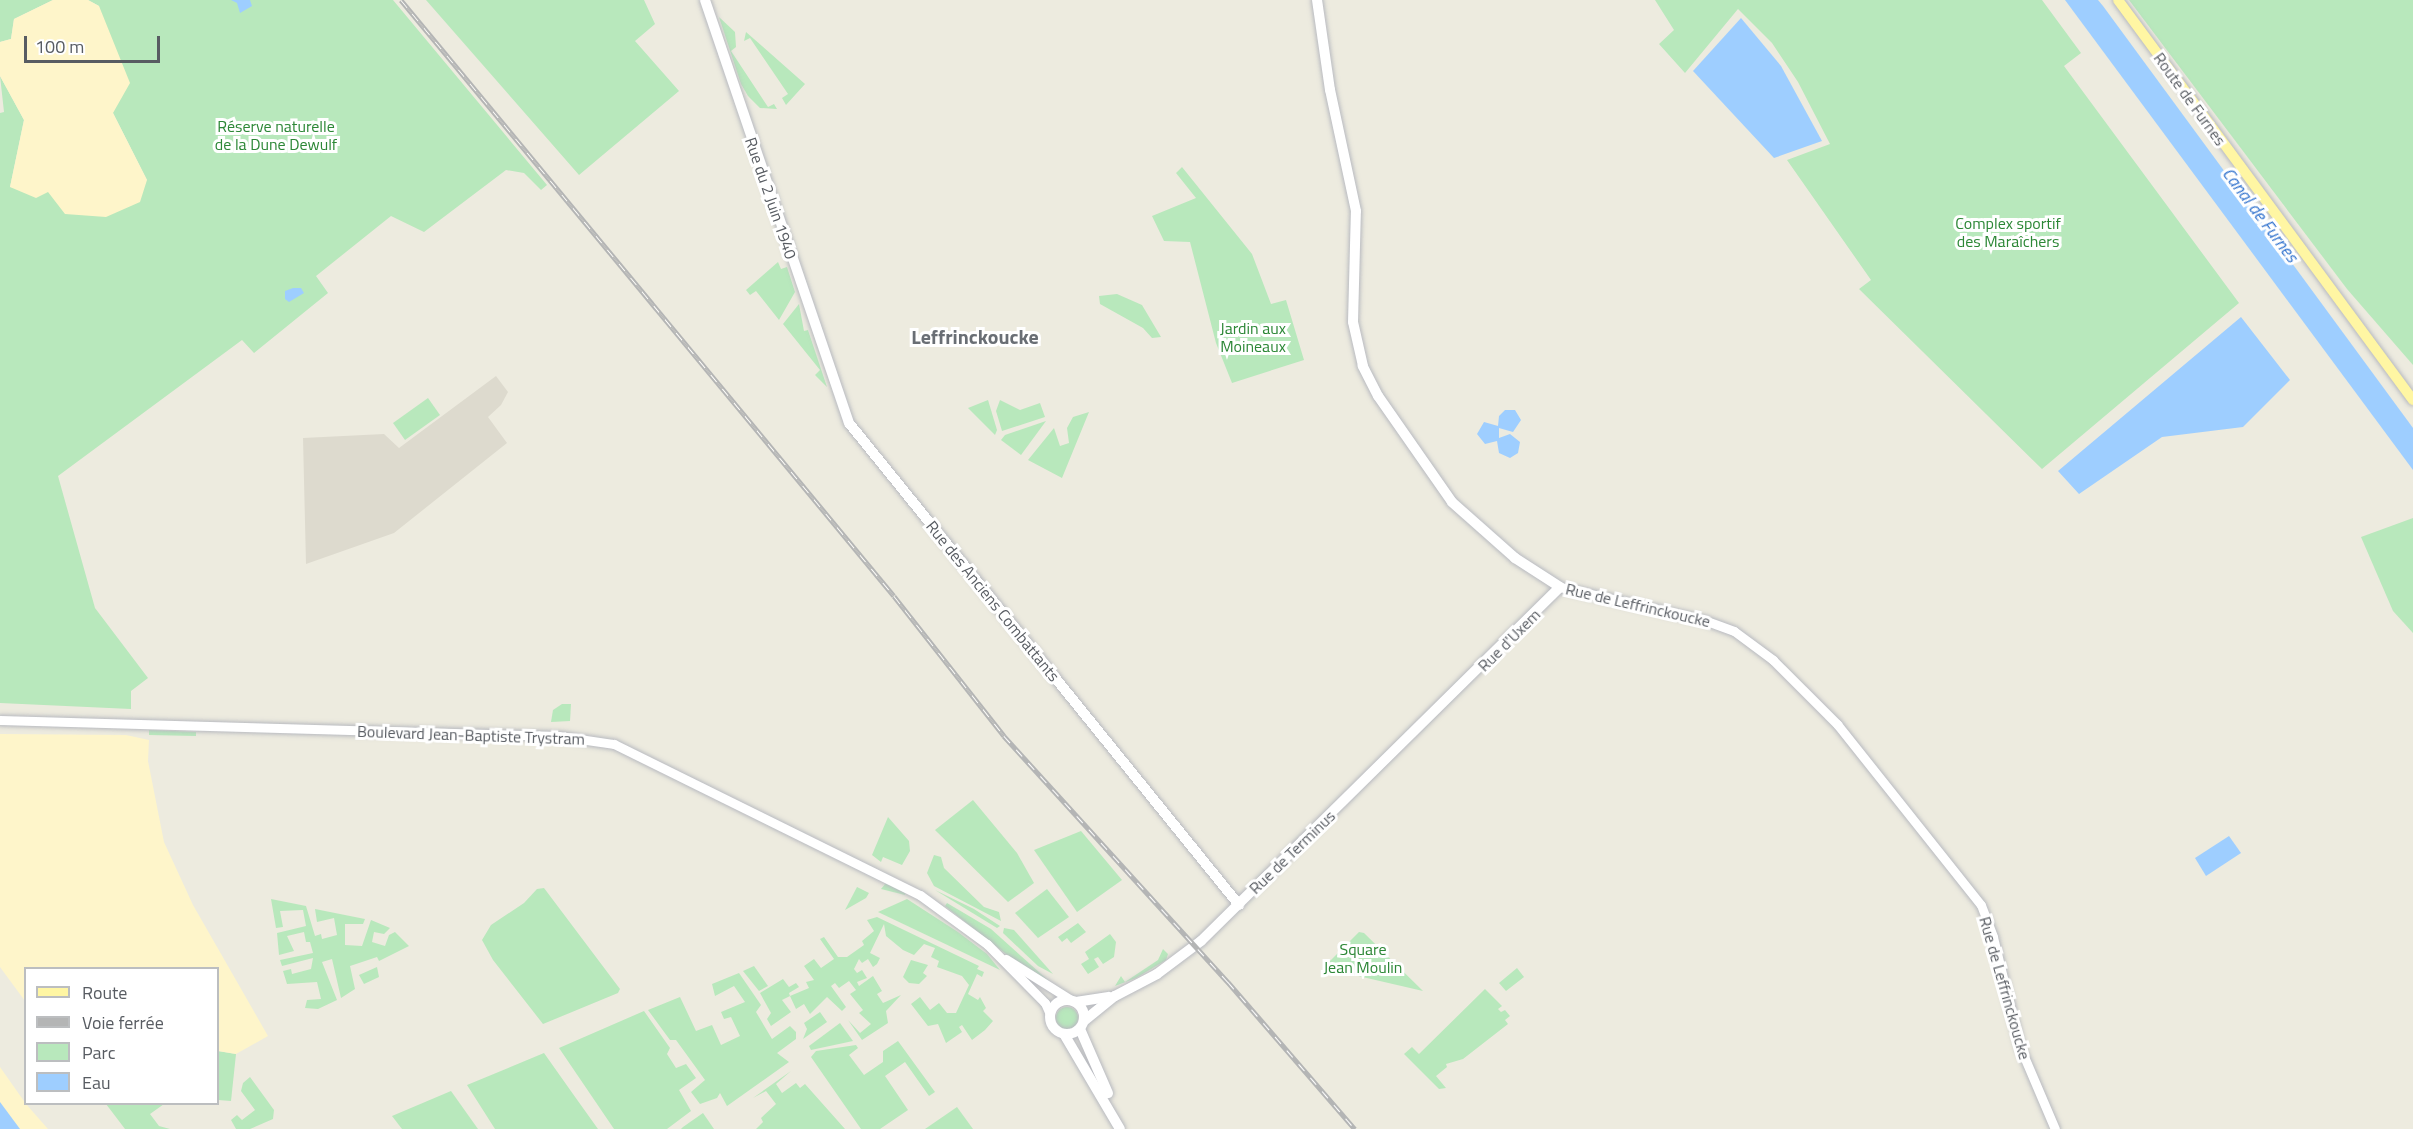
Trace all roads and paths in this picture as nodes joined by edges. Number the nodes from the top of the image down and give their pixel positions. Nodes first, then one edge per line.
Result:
1 (705, 0) edge
2 (1317, 0) edge
3 (2118, 0) edge
4 (837, 396) joint
5 (2413, 400) edge
6 (1560, 587) junction
7 (1456, 692) joint
8 (0, 720) edge
9 (1239, 905) junction
10 (997, 953) junction
11 (1115, 996) junction
12 (1074, 1001) junction
13 (1050, 1014) junction
14 (1082, 1025) junction
15 (1064, 1035) junction
16 (1120, 1129) edge
17 (1125, 1129) edge
18 (2055, 1129) edge

1 - 4 main road, Rue du 2 Juin 1940
2 - 6 main road, Rue de Leffrinckoucke
3 - 5 main road, Route de Furnes
4 - 9 main road, Rue des Anciens Combattants
6 - 7 main road, Rue d'Uxem
6 - 18 street, Rue de Leffrinckoucke
7 - 9 main road, Rue de Terminus
8 - 10 street, Boulevard Jean-Baptiste Trystram
9 - 11 main road, Rue de Terminus
10 - 12 street
10 - 13 street
11 - 12 main road, Rue de Terminus
11 - 14 main road, Rue de Terminus
12 - 13 main road
12 - 14 main road
13 - 15 main road
14 - 15 main road
14 - 17 main road
15 - 16 main road

